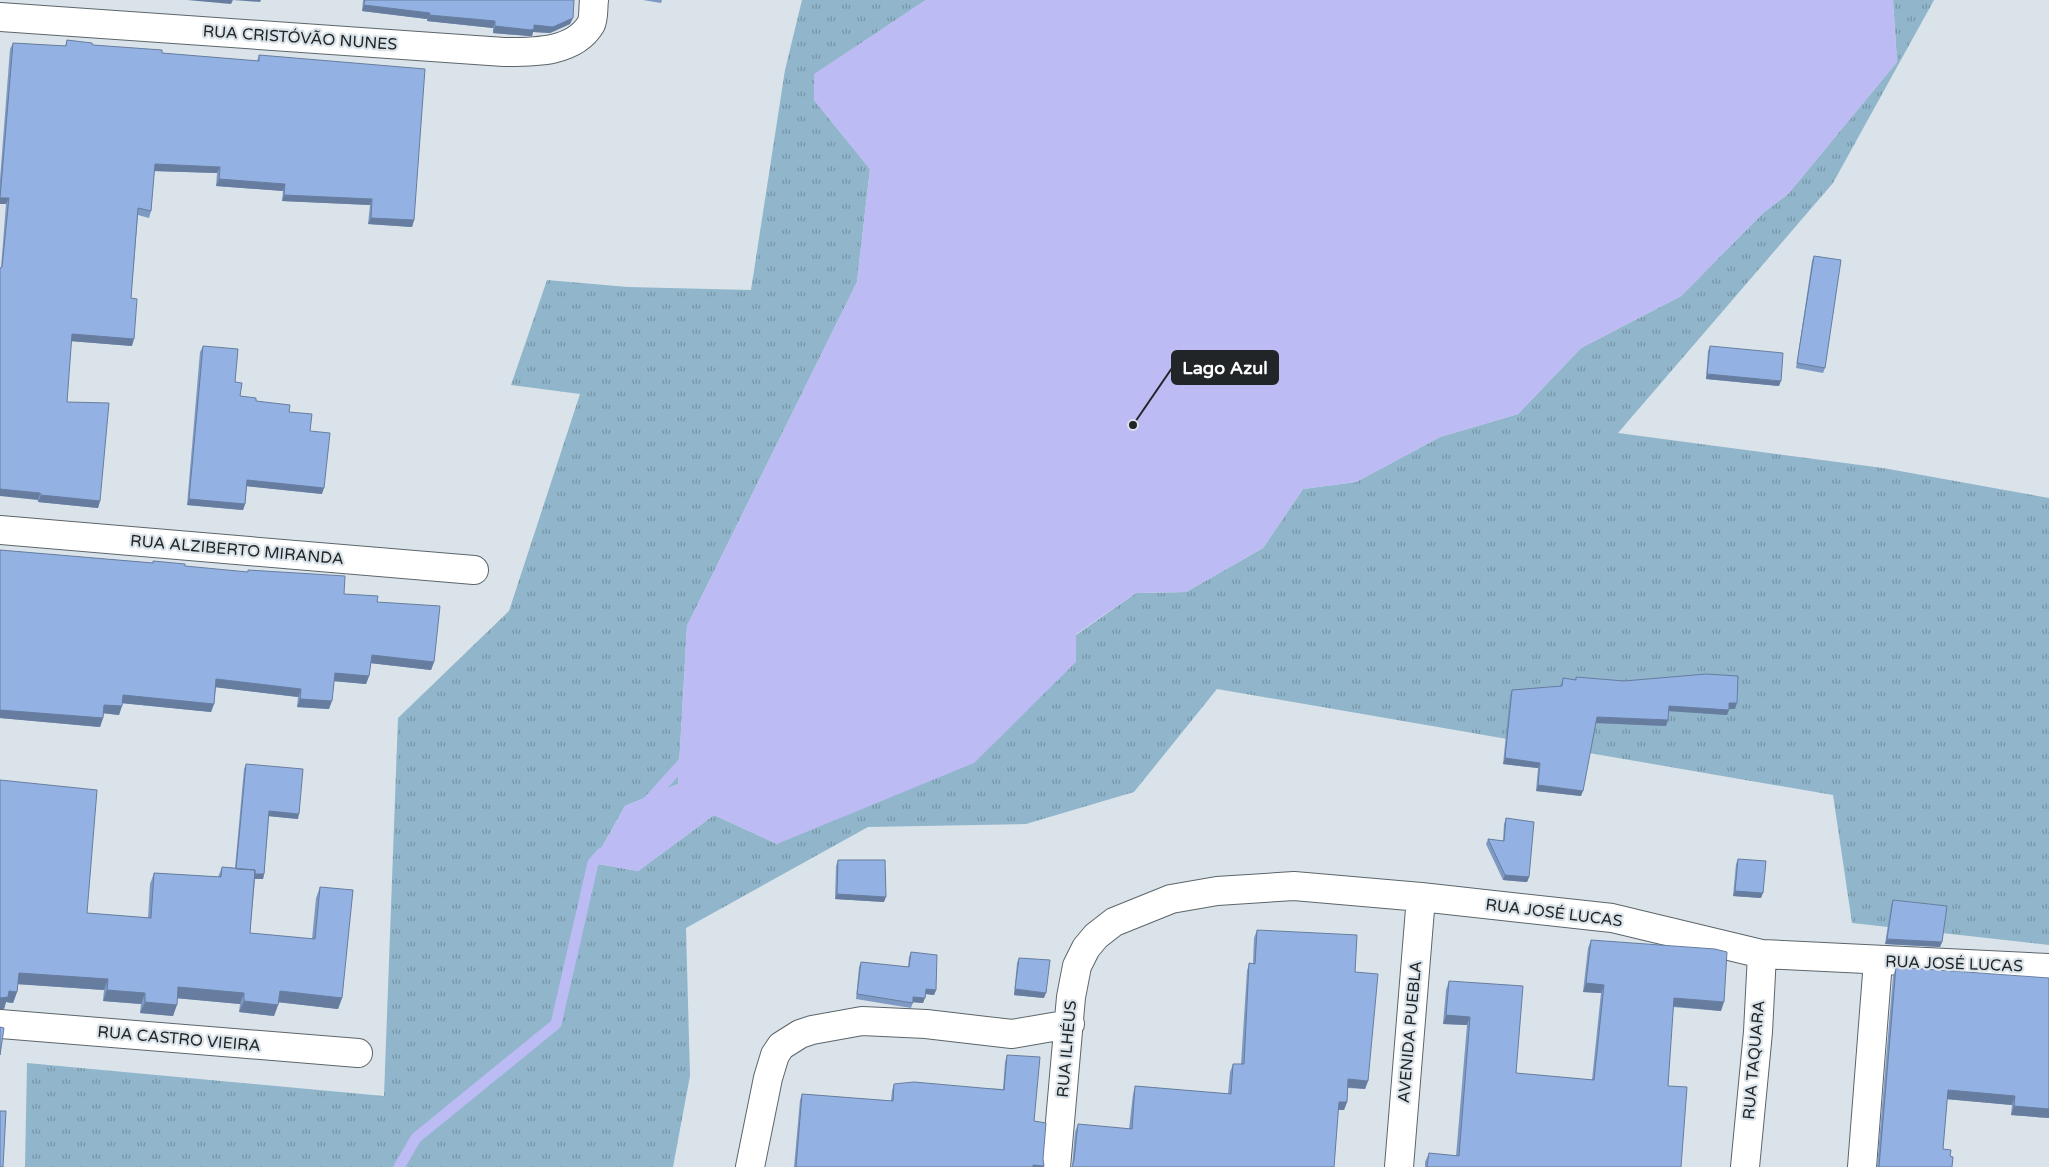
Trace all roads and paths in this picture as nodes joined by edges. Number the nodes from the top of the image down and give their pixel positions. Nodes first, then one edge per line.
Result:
1 (593, 11) edge
2 (0, 17) edge
3 (0, 530) edge
4 (474, 570) dead end
5 (1421, 897) junction
6 (1096, 936) joint
7 (1762, 954) junction
8 (1878, 961) junction
9 (2049, 968) edge
10 (0, 1024) edge
11 (1070, 1024) junction
12 (358, 1053) dead end
13 (750, 1167) edge
14 (1056, 1167) edge
15 (1399, 1167) edge
16 (1745, 1167) edge
17 (1862, 1167) edge

1 - 2 street, RUA CRISTÓVÃO NUNES
3 - 4 street, RUA ALZIBERTO MIRANDA
5 - 6 street, RUA JOSÉ LUCAS
5 - 7 street, RUA JOSÉ LUCAS
5 - 15 street, AVENIDA PUEBLA
6 - 11 street, RUA ILHÉUS
7 - 8 street, RUA JOSÉ LUCAS
7 - 16 street, RUA TAQUARA
8 - 9 street, RUA JOSÉ LUCAS
8 - 17 street
10 - 12 street, RUA CASTRO VIEIRA
11 - 13 street
11 - 14 street, RUA ILHÉUS

